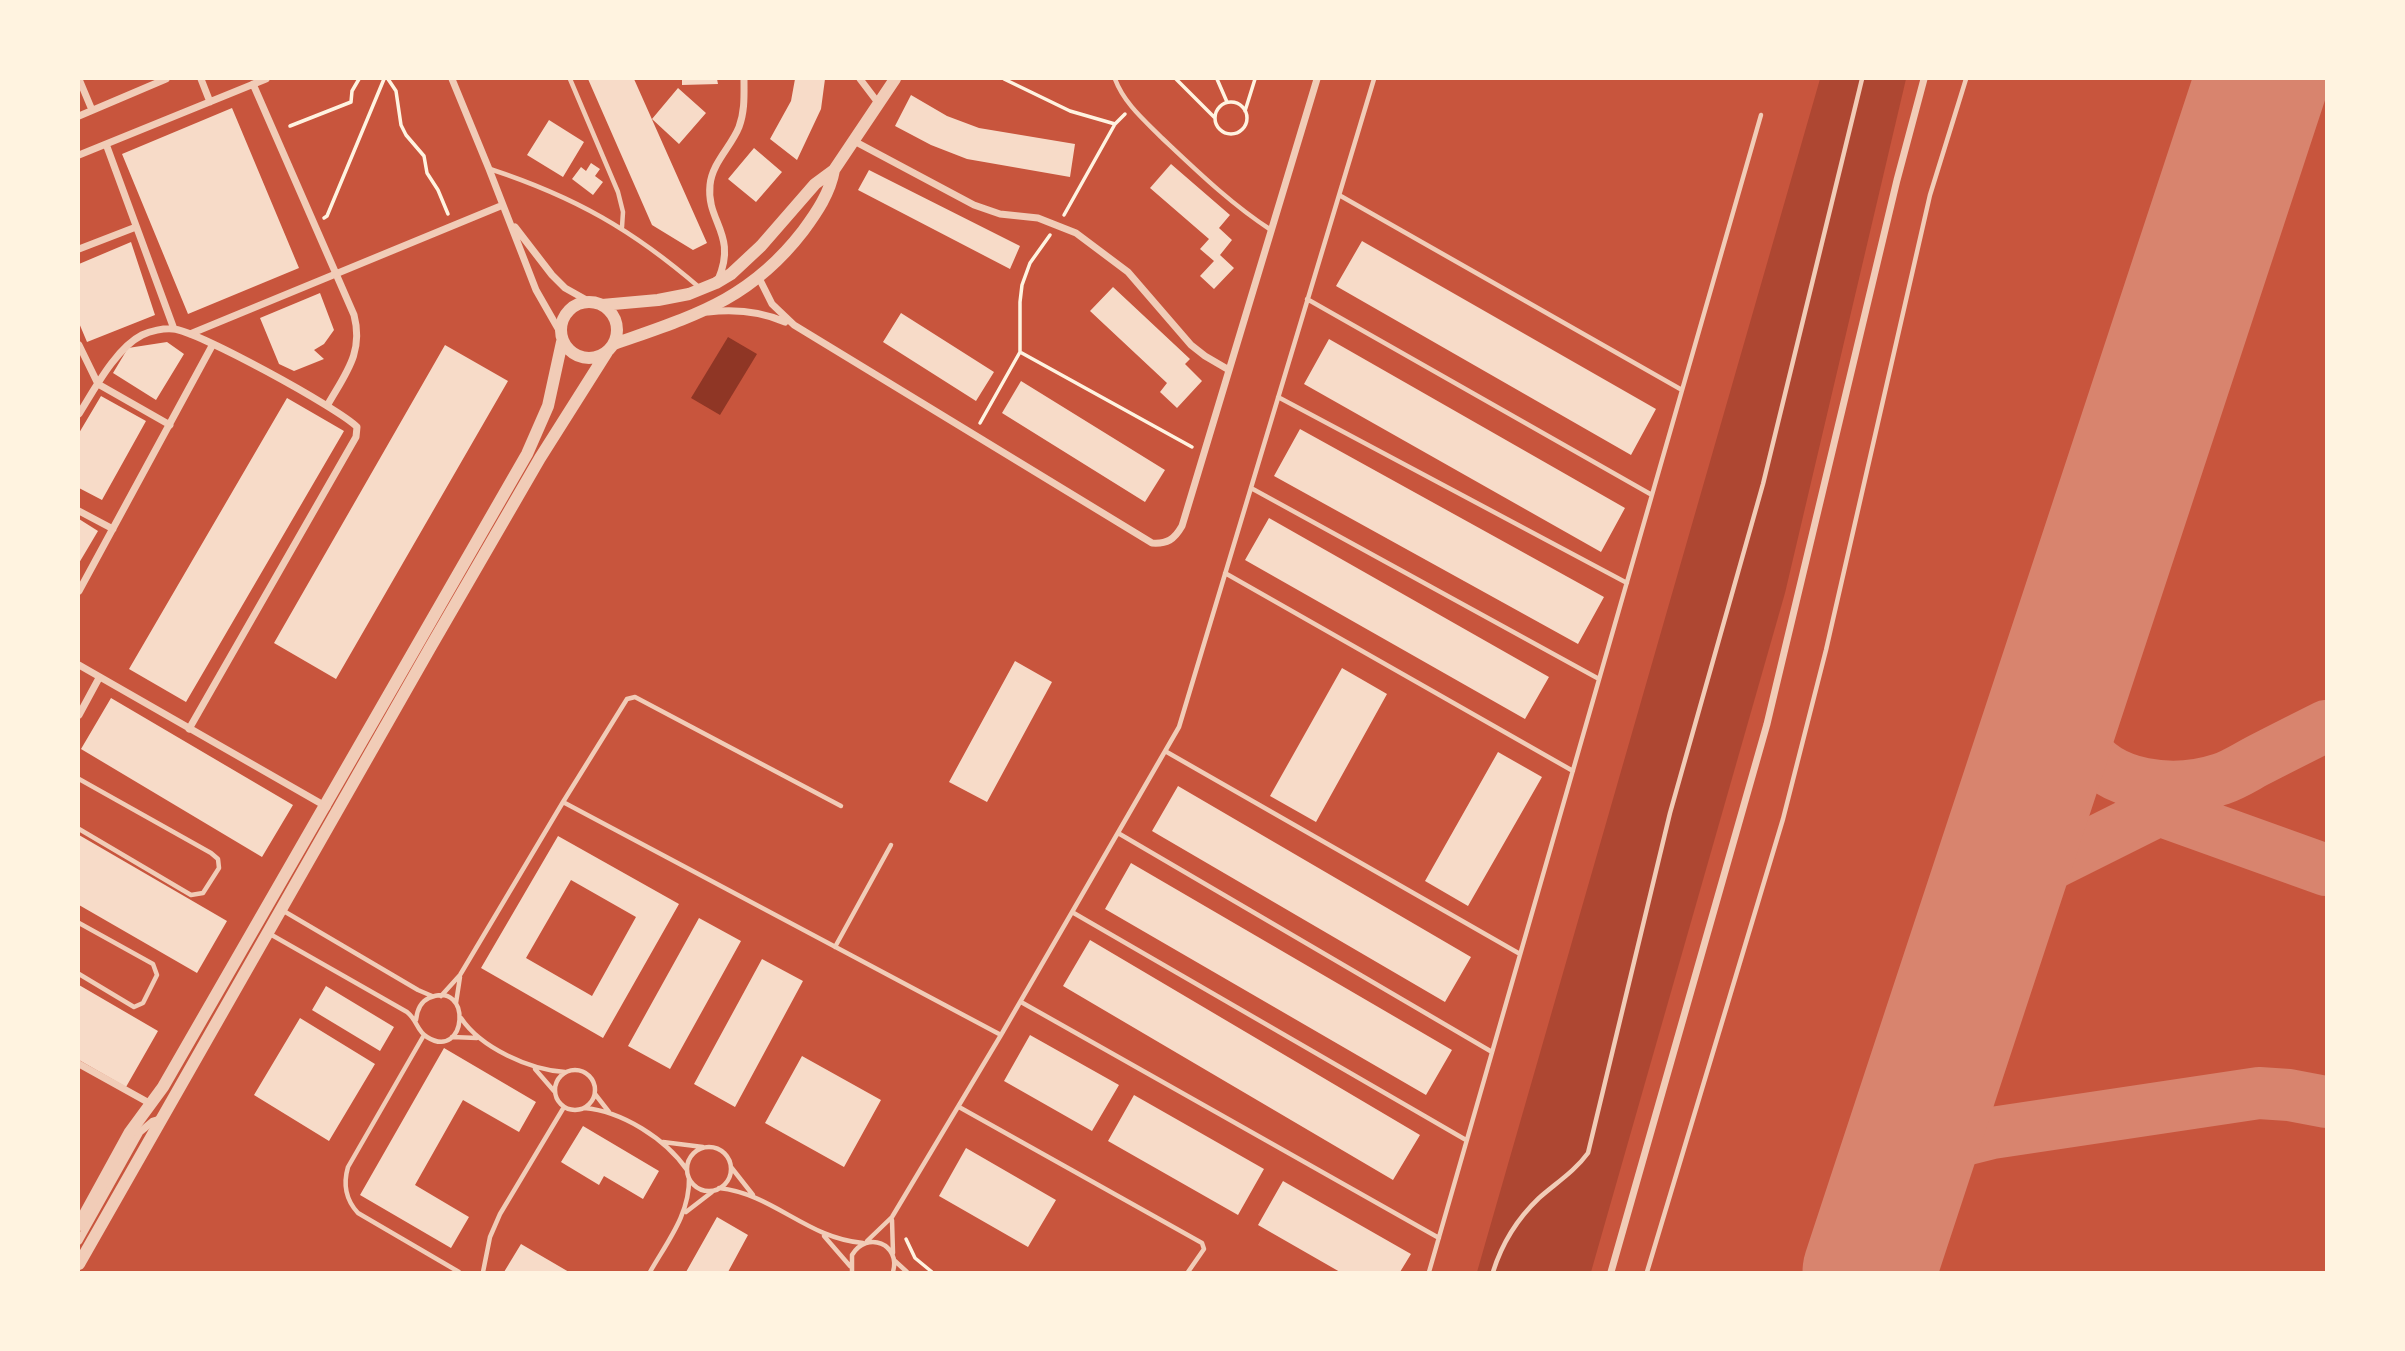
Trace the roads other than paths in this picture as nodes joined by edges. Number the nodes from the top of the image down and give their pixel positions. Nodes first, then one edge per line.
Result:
1 (79, 79) edge
2 (166, 79) edge
3 (201, 79) edge
4 (266, 79) edge
5 (452, 79) edge
6 (570, 79) edge
7 (744, 79) edge
8 (860, 79) edge
9 (895, 79) edge
10 (1115, 79) edge
11 (1317, 79) edge
12 (1374, 79) edge
13 (1862, 79) edge
14 (1924, 79) edge
15 (1966, 79) edge
16 (253, 84) junction
17 (210, 102) junction
18 (880, 105) junction
19 (92, 110) junction
20 (1761, 115) dead end
21 (79, 116) edge
22 (854, 141) junction
23 (106, 144) junction
24 (79, 155) edge
25 (489, 169) junction
26 (834, 170) junction
27 (1338, 195) junction
28 (503, 205) junction
29 (509, 219) junction
30 (136, 227) junction
31 (622, 227) junction
32 (1271, 230) junction
33 (79, 250) edge
34 (335, 274) junction
35 (760, 278) junction
36 (716, 284) junction
37 (702, 289) junction
38 (1307, 299) junction
39 (596, 304) junction
40 (700, 313) junction
41 (794, 325) junction
42 (174, 329) junction
43 (190, 334) junction
44 (561, 337) junction
45 (213, 344) junction
46 (79, 345) edge
47 (610, 348) junction
48 (1229, 370) junction
49 (98, 384) junction
50 (1682, 390) junction
51 (1278, 397) junction
52 (327, 406) junction
53 (79, 414) edge
54 (170, 425) junction
55 (1251, 488) junction
56 (1652, 495) junction
57 (79, 511) edge
58 (113, 529) junction
59 (1225, 573) junction
60 (1627, 583) junction
61 (79, 591) edge
62 (79, 665) edge
63 (99, 678) junction
64 (1599, 679) junction
65 (79, 715) edge
66 (189, 729) junction
67 (1166, 751) junction
68 (1573, 771) junction
69 (79, 779) edge
70 (563, 802) junction
71 (841, 806) dead end
72 (331, 809) junction
73 (79, 830) edge
74 (1118, 834) junction
75 (891, 845) dead end
76 (281, 909) junction
77 (1072, 912) junction
78 (79, 923) edge
79 (268, 933) junction
80 (835, 947) junction
81 (1520, 954) junction
82 (79, 974) edge
83 (460, 975) junction
84 (433, 996) junction
85 (441, 996) junction
86 (1021, 1002) junction
87 (456, 1004) junction
88 (461, 1018) junction
89 (416, 1020) junction
90 (424, 1035) junction
91 (1002, 1035) junction
92 (452, 1037) junction
93 (478, 1039) junction
94 (1492, 1052) junction
95 (79, 1064) edge
96 (534, 1068) junction
97 (565, 1072) junction
98 (555, 1093) junction
99 (595, 1094) junction
100 (152, 1104) junction
101 (564, 1107) junction
102 (959, 1107) junction
103 (584, 1108) junction
104 (609, 1113) junction
105 (160, 1119) junction
106 (1466, 1140) junction
107 (663, 1141) junction
108 (704, 1147) junction
109 (731, 1167) junction
110 (687, 1170) junction
111 (689, 1178) junction
112 (717, 1189) junction
113 (754, 1196) junction
114 (683, 1216) junction
115 (892, 1217) junction
116 (79, 1225) edge
117 (820, 1233) junction
118 (1439, 1238) junction
119 (79, 1241) edge
120 (865, 1242) junction
121 (893, 1254) junction
122 (895, 1261) junction
123 (79, 1264) edge
124 (851, 1270) edge
125 (459, 1272) edge
126 (483, 1272) edge
127 (650, 1272) edge
128 (893, 1272) edge
129 (907, 1272) edge
130 (1188, 1272) edge
131 (1429, 1272) edge
132 (1493, 1272) edge
133 (1611, 1272) edge
134 (1647, 1272) edge

1 - 19 street
2 - 19 street
3 - 17 street
4 - 16 street
5 - 25 street
6 - 31 lane
7 - 36 street
8 - 18 street
9 - 18 street
10 - 32 lane
11 - 32 street
12 - 27 lane
13 - 132 lane
14 - 133 street
15 - 134 lane
16 - 17 street
16 - 34 street
17 - 23 street
18 - 22 street
19 - 21 street
20 - 50 lane
22 - 26 street
22 - 48 street
23 - 24 street
23 - 30 street
25 - 28 street
25 - 31 lane
26 - 35 street
26 - 36 street
27 - 38 lane
27 - 50 lane
28 - 29 street
28 - 34 street
29 - 39 street
29 - 44 street
30 - 33 street
30 - 42 street
31 - 37 lane
32 - 48 street
34 - 43 street
34 - 52 street
35 - 40 street
35 - 41 street
36 - 37 street
37 - 39 street
38 - 51 lane
38 - 56 lane
39 - 44 street
39 - 47 street
40 - 41 street
40 - 47 street
41 - 48 street
42 - 43 street
42 - 49 street
43 - 45 street
44 - 47 street
44 - 72 street
45 - 52 street
45 - 54 street
46 - 49 street
47 - 72 street
49 - 53 street
49 - 54 street
50 - 56 lane
51 - 55 lane
51 - 60 lane
52 - 66 street
54 - 58 street
55 - 59 lane
55 - 64 lane
56 - 60 lane
57 - 58 street
58 - 61 street
59 - 67 lane
59 - 68 lane
60 - 64 lane
62 - 63 street
63 - 65 street
63 - 66 street
64 - 68 lane
66 - 72 street
67 - 74 lane
67 - 81 lane
68 - 81 lane
69 - 73 lane
70 - 71 lane
70 - 80 lane
70 - 83 lane
72 - 76 street
72 - 100 street
74 - 77 lane
74 - 94 lane
75 - 80 lane
76 - 79 street
76 - 84 lane
77 - 86 lane
77 - 106 lane
78 - 82 lane
79 - 89 lane
79 - 105 street
80 - 91 lane
81 - 94 lane
83 - 85 lane
83 - 87 lane
84 - 85 lane
84 - 89 lane
85 - 87 lane
86 - 91 lane
86 - 118 lane
87 - 88 lane
88 - 92 lane
88 - 93 lane
89 - 90 lane
90 - 92 lane
90 - 125 lane
91 - 102 lane
92 - 93 lane
93 - 96 lane
94 - 106 lane
95 - 100 street
96 - 97 lane
96 - 98 lane
97 - 98 lane
97 - 99 lane
98 - 101 lane
99 - 103 lane
99 - 104 lane
100 - 116 street
101 - 103 lane
101 - 126 lane
102 - 115 lane
102 - 130 lane
103 - 104 lane
104 - 107 lane
105 - 119 street
105 - 123 street
106 - 118 lane
107 - 108 lane
107 - 110 lane
108 - 109 lane
108 - 110 lane
109 - 112 lane
109 - 113 lane
110 - 111 lane
111 - 112 lane
111 - 114 lane
112 - 113 lane
112 - 114 lane
113 - 117 lane
114 - 127 lane
115 - 120 lane
115 - 121 lane
117 - 120 lane
117 - 124 lane
118 - 131 lane
120 - 121 lane
120 - 124 lane
121 - 122 lane
122 - 128 lane
122 - 129 lane

